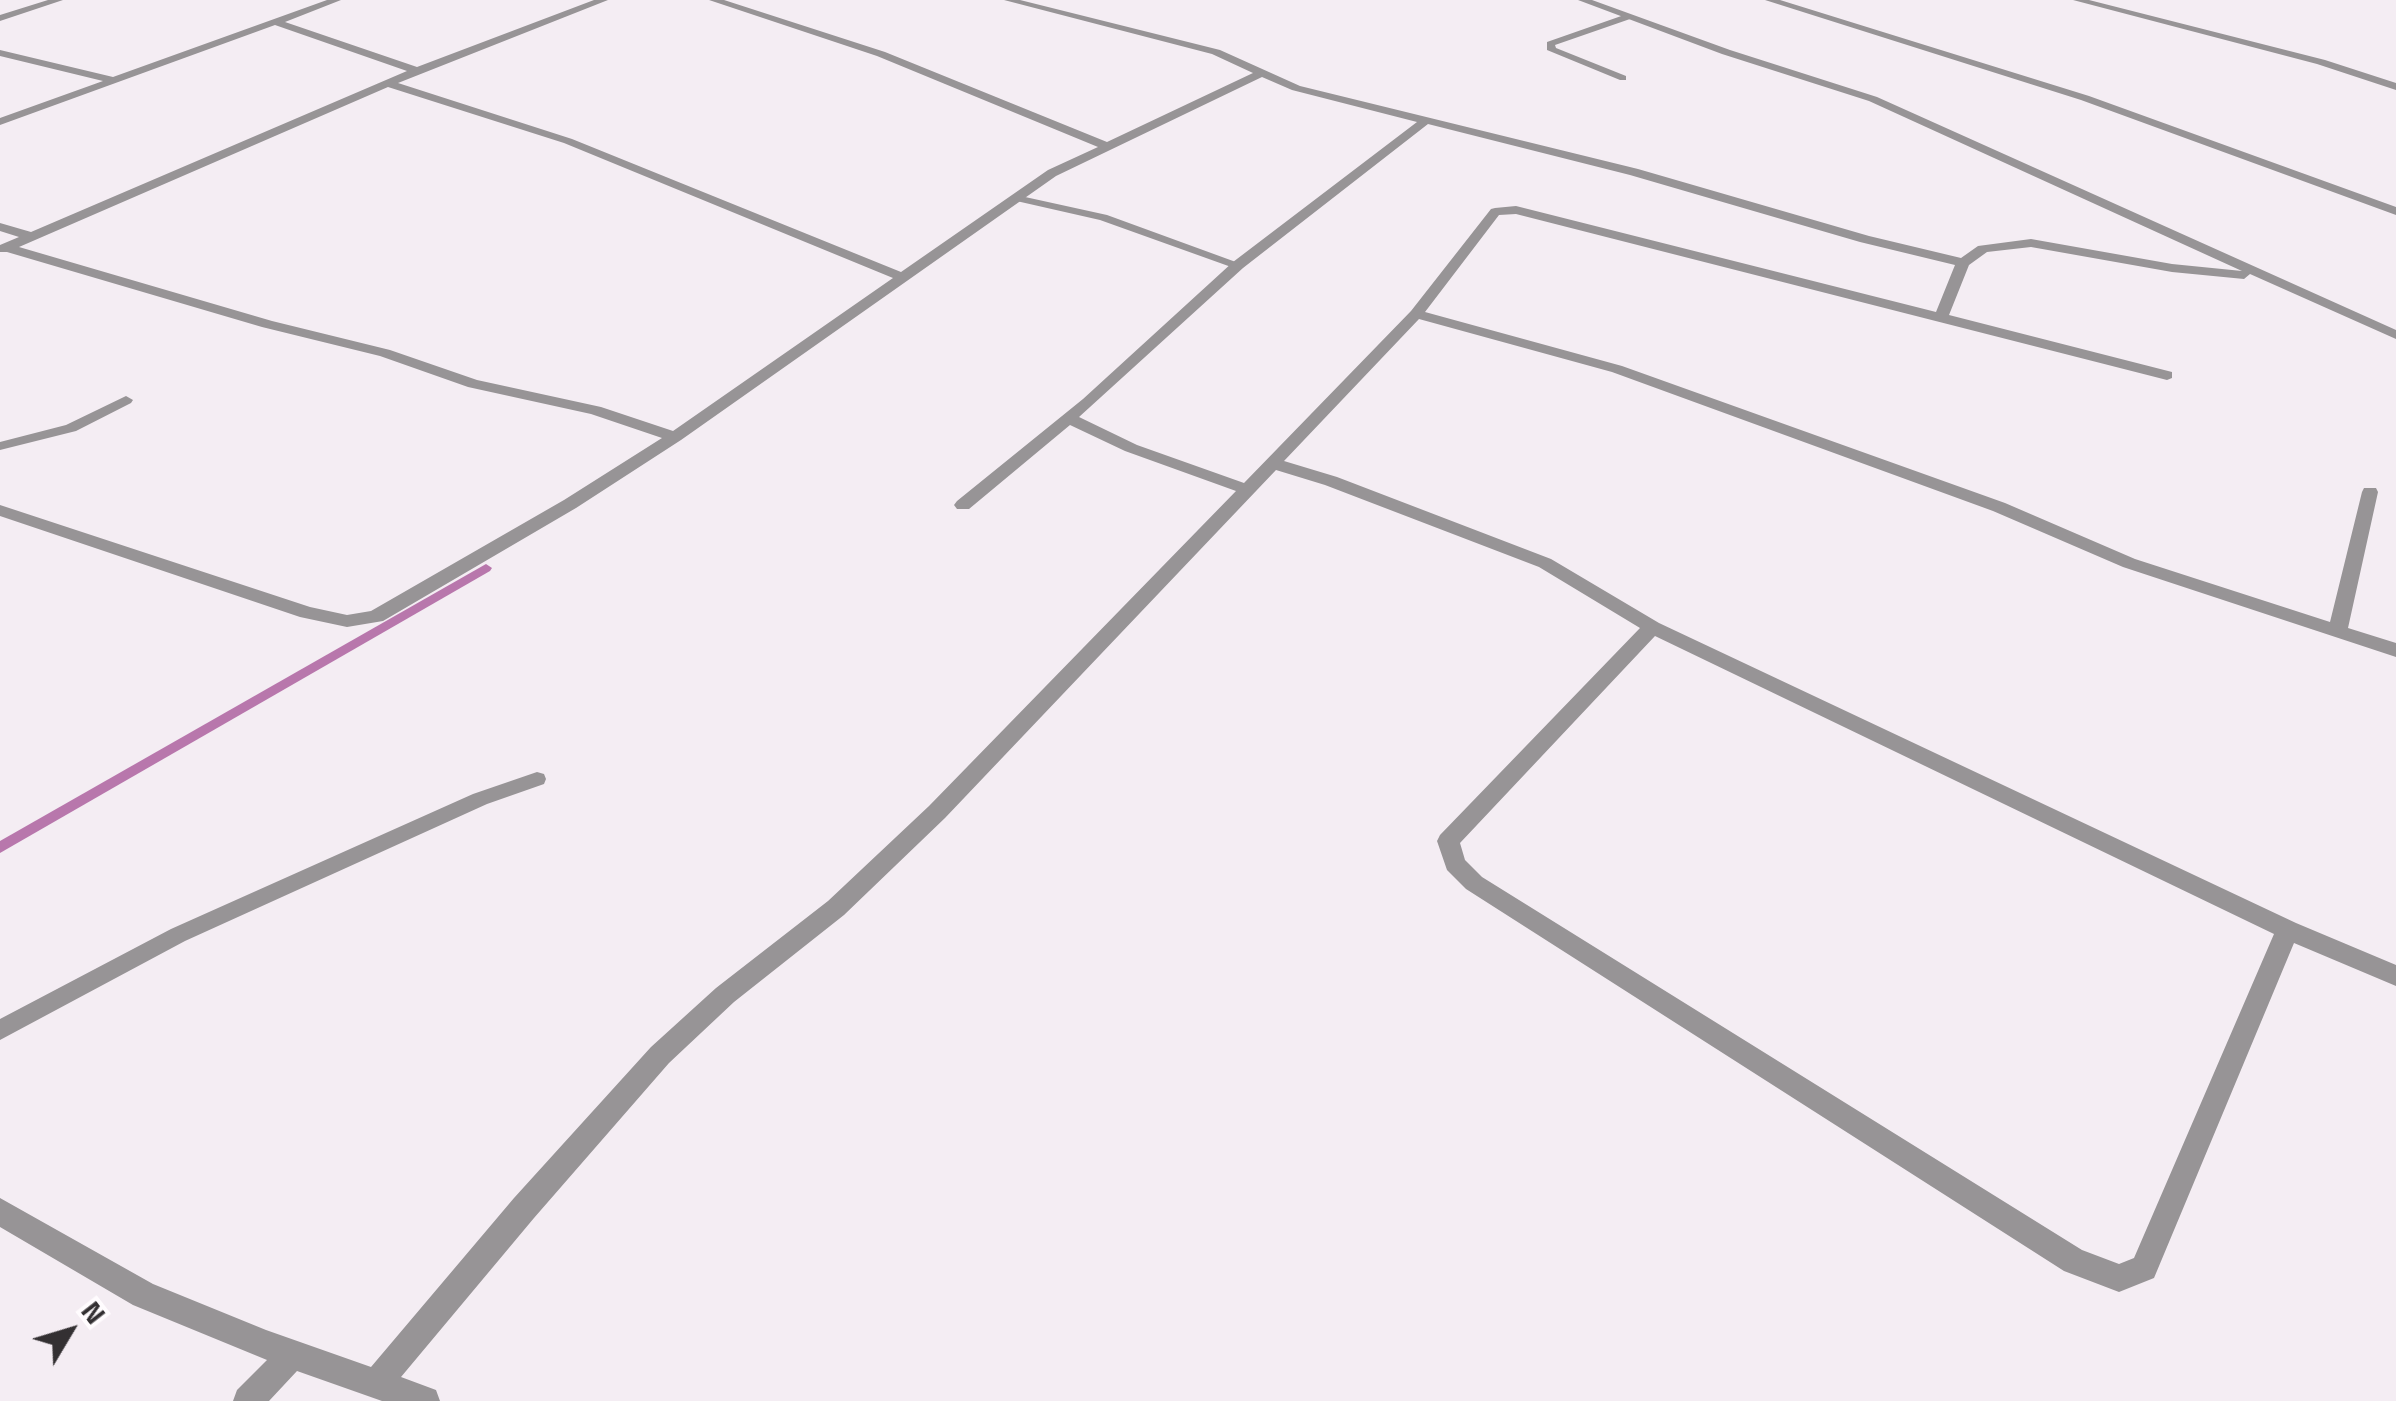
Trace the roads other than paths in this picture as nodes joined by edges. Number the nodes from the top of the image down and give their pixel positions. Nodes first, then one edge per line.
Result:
1 (58, 0) edge
2 (336, 0) edge
3 (602, 0) edge
4 (714, 0) edge
5 (1010, 0) edge
6 (1582, 0) edge
7 (1770, 0) edge
8 (2078, 0) edge
9 (1627, 17) junction
10 (0, 18) edge
11 (274, 22) junction
12 (0, 53) edge
13 (417, 71) junction
14 (1261, 73) junction
15 (1623, 78) dead end
16 (112, 80) junction
17 (389, 84) junction
18 (2396, 87) edge
19 (0, 122) edge
20 (1424, 122) junction
21 (1104, 145) junction
22 (1016, 198) junction
23 (2396, 211) edge
24 (0, 227) edge
25 (30, 236) junction
26 (3, 249) edge
27 (1963, 263) junction
28 (1238, 265) junction
29 (2261, 276) junction
30 (904, 278) junction
31 (1416, 314) junction
32 (1941, 317) junction
33 (2396, 334) edge
34 (2168, 375) dead end
35 (126, 400) dead end
36 (1069, 418) junction
37 (675, 437) junction
38 (0, 446) edge
39 (1272, 464) junction
40 (1244, 489) junction
41 (2370, 492) dead end
42 (963, 504) dead end
43 (0, 510) edge
44 (1652, 626) junction
45 (2338, 632) junction
46 (2396, 650) edge
47 (537, 779) dead end
48 (2288, 930) junction
49 (2396, 976) edge
50 (0, 1030) edge
51 (0, 1212) edge
52 (294, 1353) junction
53 (376, 1384) junction
54 (248, 1401) edge
55 (424, 1401) edge

1 - 10 street
2 - 11 street
3 - 13 street
4 - 21 street
5 - 14 street
6 - 9 street
7 - 23 street
8 - 18 street
9 - 15 lane
9 - 29 street
11 - 13 street
11 - 16 street
12 - 16 street
13 - 17 street
14 - 20 street
14 - 21 street
16 - 19 street
17 - 25 street
17 - 30 street
20 - 27 street
20 - 28 street
21 - 22 street
22 - 28 lane
22 - 30 street
24 - 25 street
25 - 26 street
26 - 37 street
27 - 29 street
27 - 32 street
28 - 36 street
29 - 33 street
30 - 37 street
31 - 32 street
31 - 39 street
31 - 45 street
32 - 34 street
35 - 38 lane
36 - 40 street
36 - 42 street
37 - 43 street
39 - 40 street
39 - 44 street
40 - 53 street
41 - 45 street
44 - 48 street
44 - 48 street
45 - 46 street
47 - 50 lane
48 - 49 street
51 - 52 street
52 - 53 street
52 - 54 street
53 - 55 street

